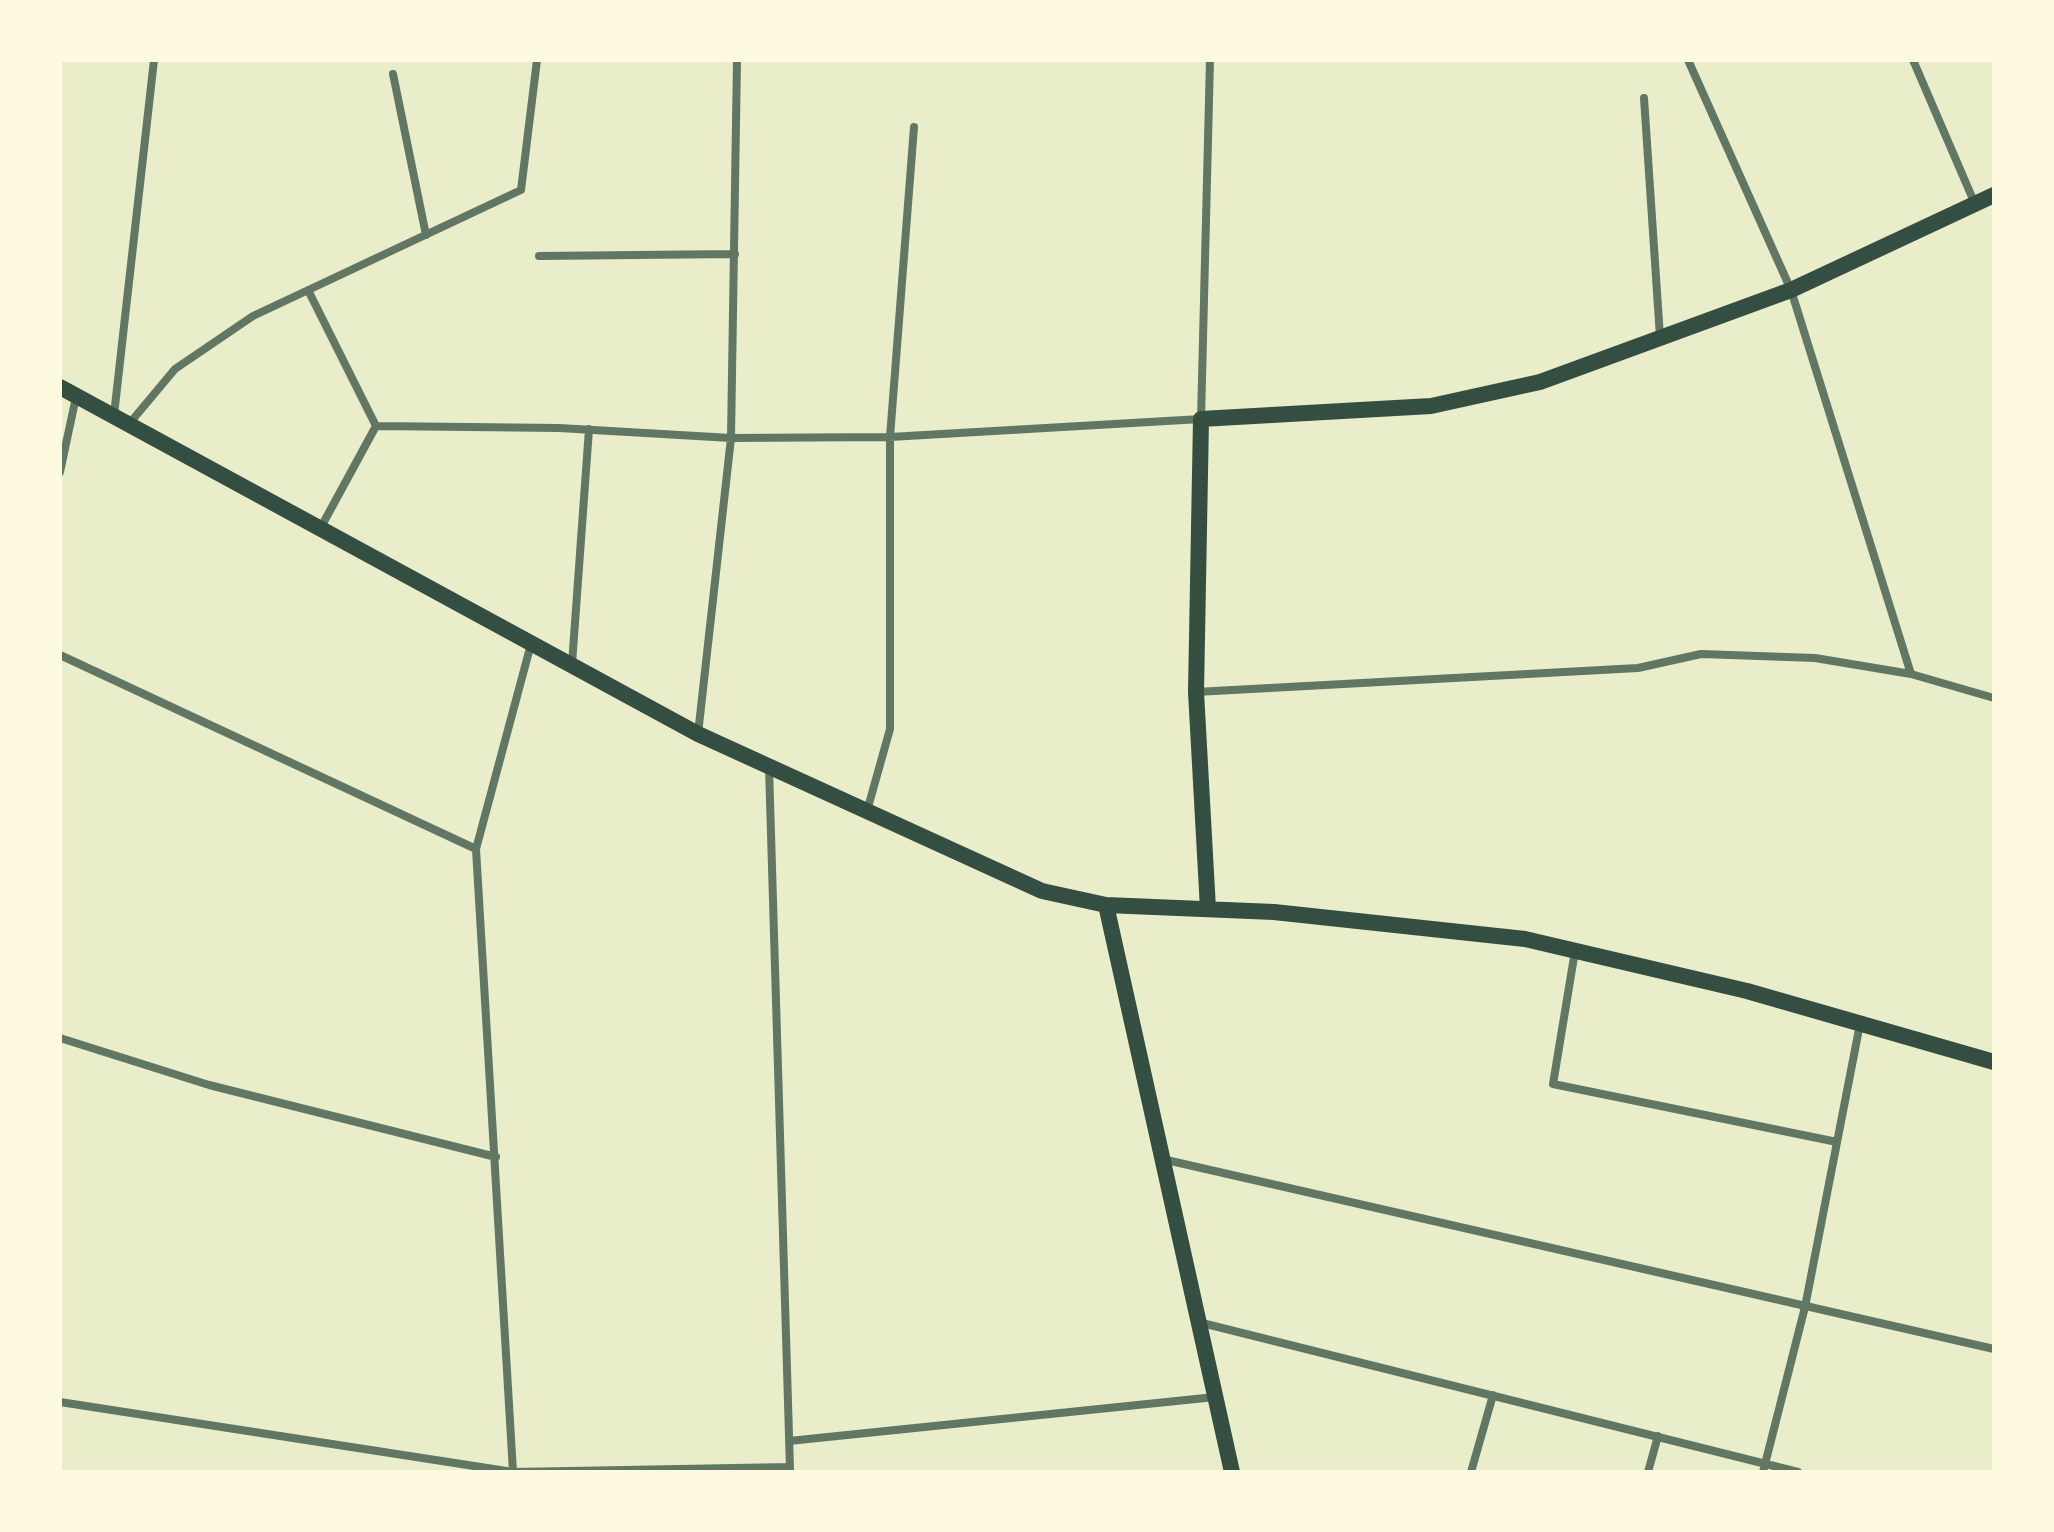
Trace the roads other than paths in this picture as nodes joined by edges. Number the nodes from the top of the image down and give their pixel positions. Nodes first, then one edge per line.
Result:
1 (154, 60) edge
2 (537, 60) edge
3 (737, 60) edge
4 (1210, 60) edge
5 (1688, 60) edge
6 (1913, 60) edge
7 (393, 74) dead end
8 (1644, 98) dead end
9 (914, 127) dead end
10 (1994, 195) edge
11 (1975, 204) junction
12 (426, 235) junction
13 (735, 254) junction
14 (539, 256) dead end
15 (308, 290) junction
16 (1791, 290) junction
17 (1660, 338) junction
18 (60, 387) edge
19 (76, 396) junction
20 (113, 416) junction
21 (1201, 419) junction
22 (129, 424) junction
23 (376, 426) junction
24 (589, 429) junction
25 (890, 437) junction
26 (731, 438) junction
27 (60, 472) edge
28 (320, 529) junction
29 (531, 643) junction
30 (60, 655) edge
31 (572, 665) junction
32 (1911, 674) junction
33 (1196, 692) junction
34 (1994, 698) edge
35 (698, 734) junction
36 (769, 766) junction
37 (867, 811) junction
38 (476, 849) junction
39 (1106, 905) junction
40 (1208, 909) junction
41 (1575, 951) junction
42 (1860, 1024) junction
43 (60, 1038) edge
44 (1994, 1062) edge
45 (1837, 1142) junction
46 (496, 1157) junction
47 (1162, 1159) junction
48 (1805, 1307) junction
49 (1198, 1322) junction
50 (1994, 1349) edge
51 (1493, 1395) junction
52 (1215, 1397) junction
53 (60, 1402) edge
54 (1658, 1436) junction
55 (789, 1441) junction
56 (1763, 1467) edge
57 (790, 1470) edge
58 (513, 1472) edge
59 (1232, 1472) edge
60 (1471, 1472) edge
61 (1648, 1472) edge
62 (1798, 1472) edge

1 - 20 street
2 - 12 street
3 - 13 street
4 - 21 street
5 - 16 street
6 - 11 street
7 - 12 street
8 - 17 street
9 - 25 street
10 - 11 main road
11 - 16 main road
12 - 15 street
13 - 14 street
13 - 26 street
15 - 22 street
15 - 23 street
16 - 17 main road
16 - 32 street
17 - 21 main road
18 - 19 main road
19 - 20 main road
19 - 27 street
20 - 22 main road
21 - 25 street
21 - 33 main road
22 - 28 main road
23 - 24 street
23 - 28 street
24 - 26 street
24 - 31 street
25 - 26 street
25 - 37 street
26 - 35 street
28 - 29 main road
29 - 31 main road
29 - 38 street
30 - 38 street
31 - 35 main road
32 - 33 street
32 - 34 street
33 - 40 main road
35 - 36 main road
36 - 37 main road
36 - 55 street
37 - 39 main road
38 - 46 street
39 - 40 main road
39 - 47 main road
40 - 41 main road
41 - 42 main road
41 - 45 street
42 - 44 main road
42 - 45 street
43 - 46 street
45 - 48 street
46 - 58 street
47 - 48 street
47 - 49 main road
48 - 50 street
48 - 56 street
49 - 51 street
49 - 52 main road
51 - 54 street
51 - 60 street
52 - 55 street
52 - 59 main road
53 - 58 street
54 - 56 street
54 - 61 street
55 - 57 street
56 - 62 street
57 - 58 street

